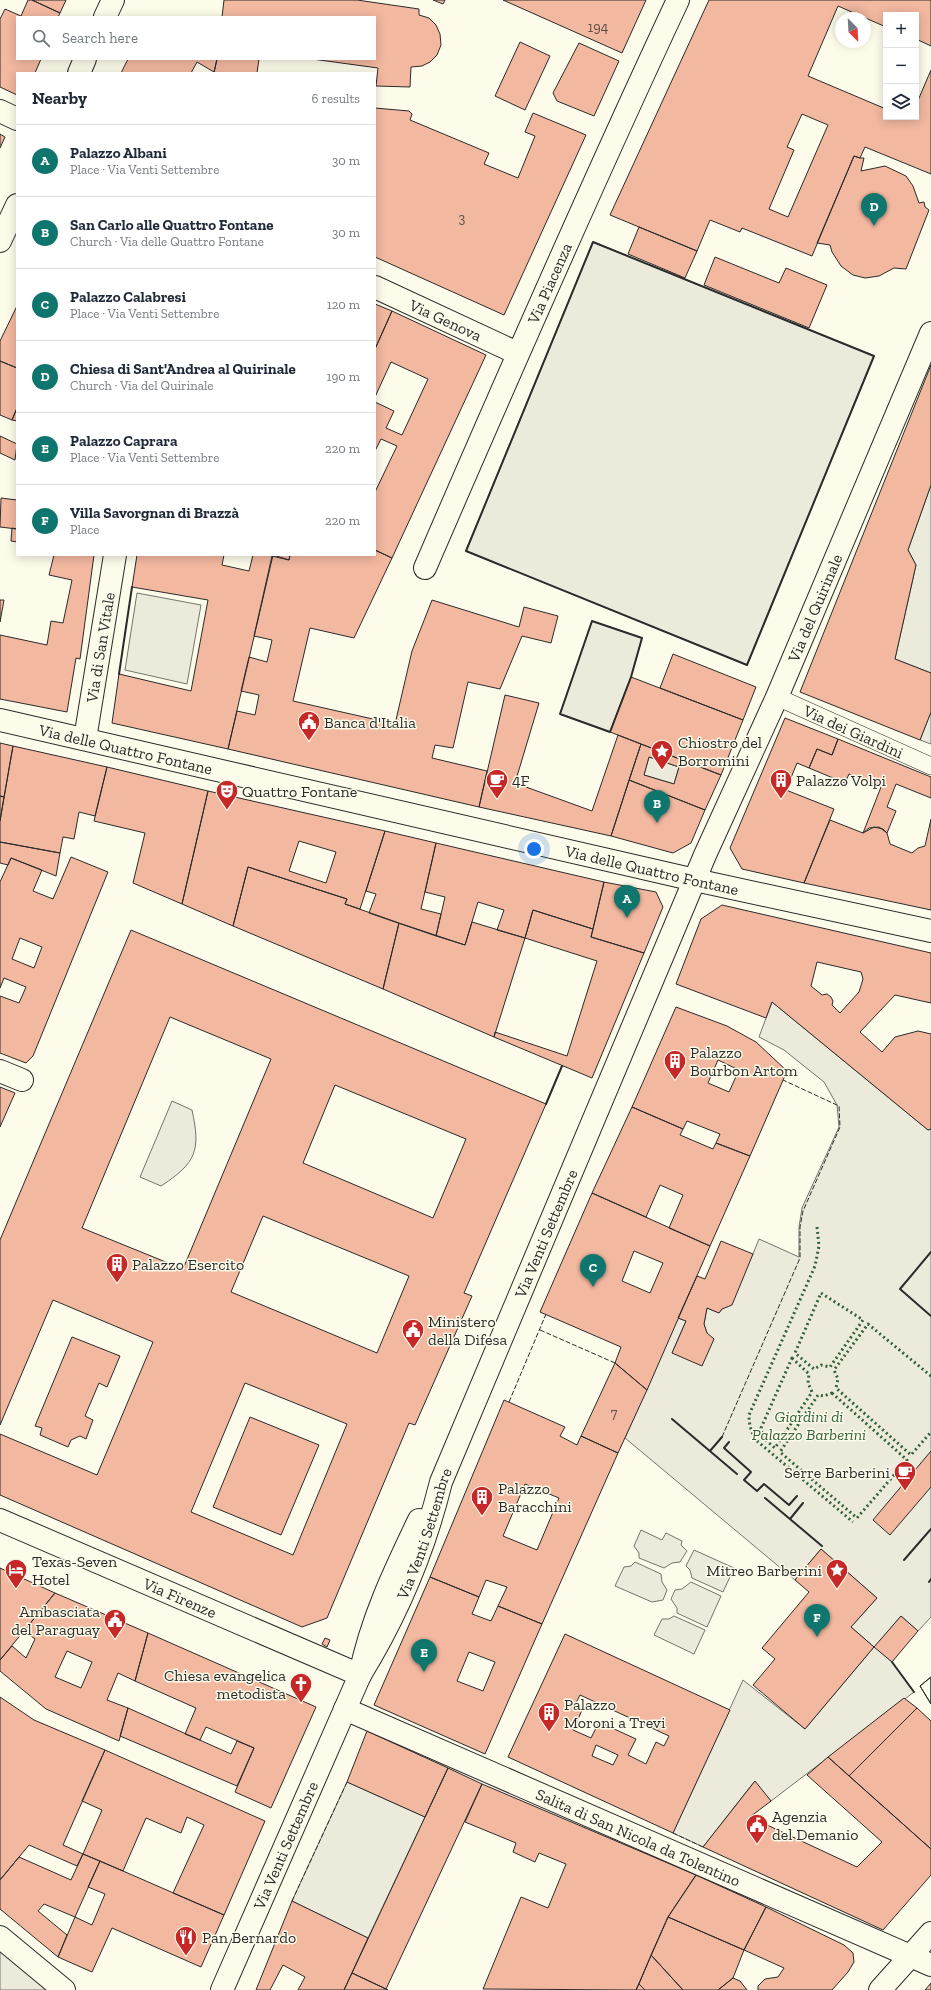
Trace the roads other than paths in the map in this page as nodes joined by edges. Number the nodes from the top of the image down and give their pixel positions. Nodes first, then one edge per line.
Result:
1 (113, 0) edge
2 (678, 0) edge
3 (105, 16) edge
4 (84, 60) edge
5 (78, 72) edge
6 (0, 111) edge
7 (16, 119) edge
8 (16, 207) edge
9 (0, 241) edge
10 (376, 287) edge
11 (931, 333) edge
12 (517, 353) junction
13 (115, 556) edge
14 (425, 568) dead end
15 (777, 697) junction
16 (0, 720) edge
17 (84, 739) junction
18 (931, 766) edge
19 (695, 880) junction
20 (931, 931) edge
21 (0, 1071) edge
22 (22, 1080) dead end
23 (0, 1520) edge
24 (360, 1675) junction
25 (345, 1709) junction
26 (931, 1933) edge
27 (0, 1936) edge
28 (910, 1956) junction
29 (931, 1965) edge
30 (222, 1987) edge
31 (64, 1990) edge
32 (880, 1990) edge

1 - 3 street
2 - 12 street, Via Piacenza
4 - 5 street
6 - 7 street
8 - 9 street
10 - 12 street, Via Genova
11 - 15 street, Via del Quirinale
12 - 14 street, Via Piacenza
13 - 17 street, Via di San Vitale
15 - 18 street, Via dei Giardini
15 - 19 street, Via del Quirinale
16 - 17 street, Via delle Quattro Fontane
17 - 19 street, Via delle Quattro Fontane
19 - 20 street, Via delle Quattro Fontane
19 - 24 street, Via Venti Settembre
21 - 22 street
23 - 24 street, Via Firenze
24 - 25 street
25 - 28 street, Salita di San Nicola da Tolentino
25 - 30 street, Via Venti Settembre
26 - 28 street
27 - 31 street
28 - 29 street, Salita di San Nicola da Tolentino
28 - 32 street

